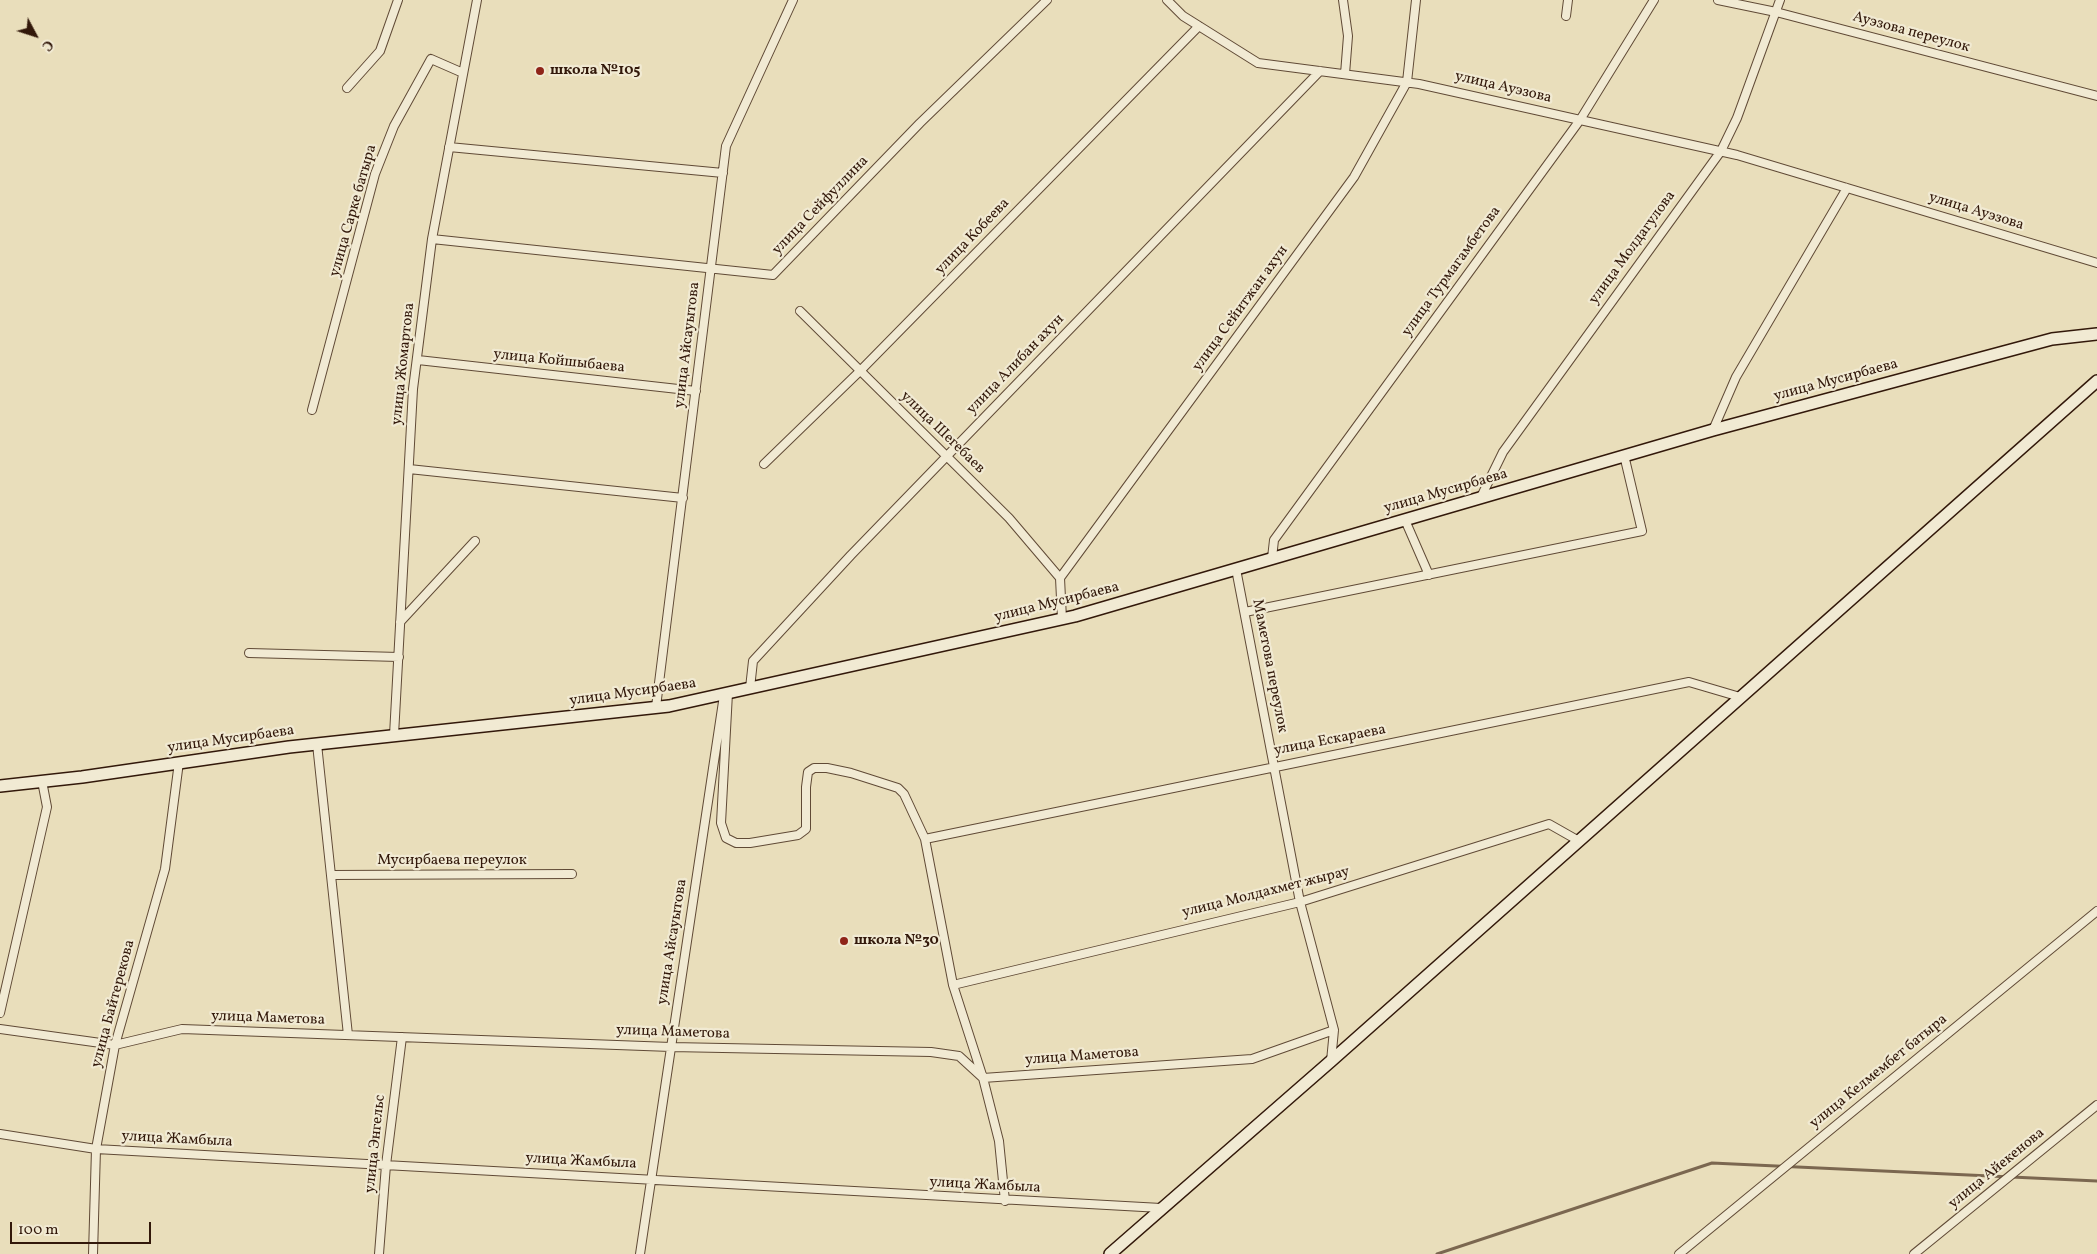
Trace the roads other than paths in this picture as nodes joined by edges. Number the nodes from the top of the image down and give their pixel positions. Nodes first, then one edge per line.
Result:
1 (398, 0) edge
2 (478, 0) edge
3 (793, 0) edge
4 (1047, 0) edge
5 (1167, 0) edge
6 (1343, 0) edge
7 (1416, 0) edge
8 (1568, 0) edge
9 (1654, 0) edge
10 (1718, 0) edge
11 (1780, 0) edge
12 (1776, 12) junction
13 (1566, 16) dead end
14 (1200, 26) junction
15 (1320, 71) junction
16 (462, 73) junction
17 (1345, 74) junction
18 (1407, 82) junction
19 (347, 88) dead end
20 (2097, 96) edge
21 (1580, 120) junction
22 (449, 147) junction
23 (1720, 151) junction
24 (723, 173) junction
25 (1847, 188) junction
26 (432, 239) junction
27 (2097, 263) edge
28 (712, 269) junction
29 (800, 311) dead end
30 (2097, 334) edge
31 (418, 360) junction
32 (860, 371) junction
33 (2097, 381) edge
34 (696, 391) junction
35 (312, 410) dead end
36 (1713, 430) junction
37 (947, 456) junction
38 (1624, 456) junction
39 (764, 464) dead end
40 (409, 469) junction
41 (1481, 497) junction
42 (683, 498) junction
43 (1405, 520) junction
44 (475, 541) dead end
45 (1272, 558) junction
46 (1236, 569) junction
47 (1429, 575) junction
48 (1060, 578) junction
49 (1245, 612) junction
50 (1062, 619) junction
51 (400, 622) junction
52 (249, 654) dead end
53 (398, 657) junction
54 (750, 688) junction
55 (726, 693) junction
56 (1740, 697) junction
57 (656, 707) junction
58 (394, 735) junction
59 (317, 744) junction
60 (180, 762) junction
61 (1274, 766) junction
62 (42, 781) junction
63 (0, 786) edge
64 (925, 840) junction
65 (1580, 841) junction
66 (572, 874) dead end
67 (331, 876) junction
68 (1300, 902) junction
69 (2097, 911) edge
70 (952, 985) junction
71 (0, 1013) edge
72 (0, 1029) edge
73 (1334, 1030) junction
74 (348, 1035) junction
75 (402, 1037) junction
76 (115, 1045) junction
77 (671, 1047) junction
78 (1331, 1061) junction
79 (983, 1078) junction
80 (2097, 1105) edge
81 (0, 1134) edge
82 (96, 1149) junction
83 (386, 1165) junction
84 (651, 1180) junction
85 (1005, 1201) junction
86 (1161, 1208) junction
87 (93, 1254) edge
88 (379, 1254) edge
89 (640, 1254) edge
90 (1110, 1254) edge
91 (1679, 1254) edge
92 (1914, 1254) edge

1 - 19 street
2 - 16 street, улица Жомартова
3 - 24 street, улица Айсауытова
4 - 28 street, улица Сейфуллина
5 - 14 street, улица Ауэзова
6 - 17 street
7 - 18 street, улица Сейитжан ахун
8 - 13 street
9 - 21 street, улица Турмагамбетова
10 - 12 street, Ауэзова переулок
11 - 12 street, улица Молдагулова
12 - 20 street, Ауэзова переулок
12 - 23 street, улица Молдагулова
14 - 15 street, улица Ауэзова
14 - 32 street, улица Кобеева
15 - 17 street, улица Ауэзова
15 - 37 street, улица Алибан ахун
16 - 22 street, улица Жомартова
16 - 35 street, улица Сарке батыра
17 - 18 street, улица Ауэзова
18 - 21 street, улица Ауэзова
18 - 48 street, улица Сейитжан ахун
21 - 23 street, улица Ауэзова
21 - 45 street, улица Турмагамбетова
22 - 24 street
22 - 26 street, улица Жомартова
23 - 25 street, улица Ауэзова
23 - 41 street, улица Молдагулова
24 - 28 street, улица Айсауытова
25 - 27 street, улица Ауэзова
25 - 36 street
26 - 28 street, улица Сейфуллина
26 - 31 street, улица Жомартова
28 - 34 street, улица Айсауытова
29 - 32 street, улица Шегебаев
30 - 36 street, улица Мусирбаева
31 - 34 street, улица Койшыбаева
31 - 40 street, улица Жомартова
32 - 37 street, улица Шегебаев
32 - 39 street, улица Кобеева
33 - 56 street
34 - 42 street, улица Айсауытова
36 - 38 street, улица Мусирбаева
37 - 48 street, улица Шегебаев
37 - 54 street, улица Алибан ахун
38 - 41 street, улица Мусирбаева
38 - 47 street
40 - 42 street
40 - 51 street, улица Жомартова
41 - 43 street, улица Мусирбаева
42 - 57 street, улица Айсауытова
43 - 45 street, улица Мусирбаева
43 - 47 street
44 - 51 street
45 - 46 street, улица Мусирбаева
46 - 49 street, Маметова переулок
46 - 50 street, улица Мусирбаева
47 - 49 street
48 - 50 street
49 - 61 street, Маметова переулок
50 - 54 street, улица Мусирбаева
51 - 53 street, улица Жомартова
52 - 53 street
53 - 58 street, улица Жомартова
54 - 55 street, улица Мусирбаева
55 - 57 street, улица Мусирбаева
55 - 64 street
55 - 77 street, улица Айсауытова
56 - 61 street, улица Ескараева
56 - 65 street
57 - 58 street, улица Мусирбаева
58 - 59 street, улица Мусирбаева
59 - 60 street, улица Мусирбаева
59 - 67 street
60 - 62 street, улица Мусирбаева
60 - 76 street, улица Байтерекова
61 - 64 street, улица Ескараева
61 - 68 street, Маметова переулок
62 - 63 street, улица Мусирбаева
62 - 71 street
64 - 70 street
65 - 68 street, улица Молдахмет жырау
65 - 78 street
66 - 67 street, Мусирбаева переулок
67 - 74 street
68 - 70 street, улица Молдахмет жырау
68 - 73 street, Маметова переулок
69 - 91 street, улица Келмембет батыра
70 - 79 street
72 - 76 street, улица Маметова
73 - 78 street, Маметова переулок
73 - 79 street, улица Маметова
74 - 75 street, улица Маметова
74 - 76 street, улица Маметова
75 - 77 street, улица Маметова
75 - 83 street, улица Энгельс
76 - 82 street, улица Байтерекова
77 - 79 street, улица Маметова
77 - 84 street, улица Айсауытова
78 - 86 street
79 - 85 street
80 - 92 street, улица Айекенова
81 - 82 street, улица Жамбыла
82 - 83 street, улица Жамбыла
82 - 87 street, улица Байтерекова
83 - 84 street, улица Жамбыла
83 - 88 street, улица Энгельс
84 - 85 street, улица Жамбыла
84 - 89 street, улица Айсауытова
85 - 86 street, улица Жамбыла
86 - 90 street

